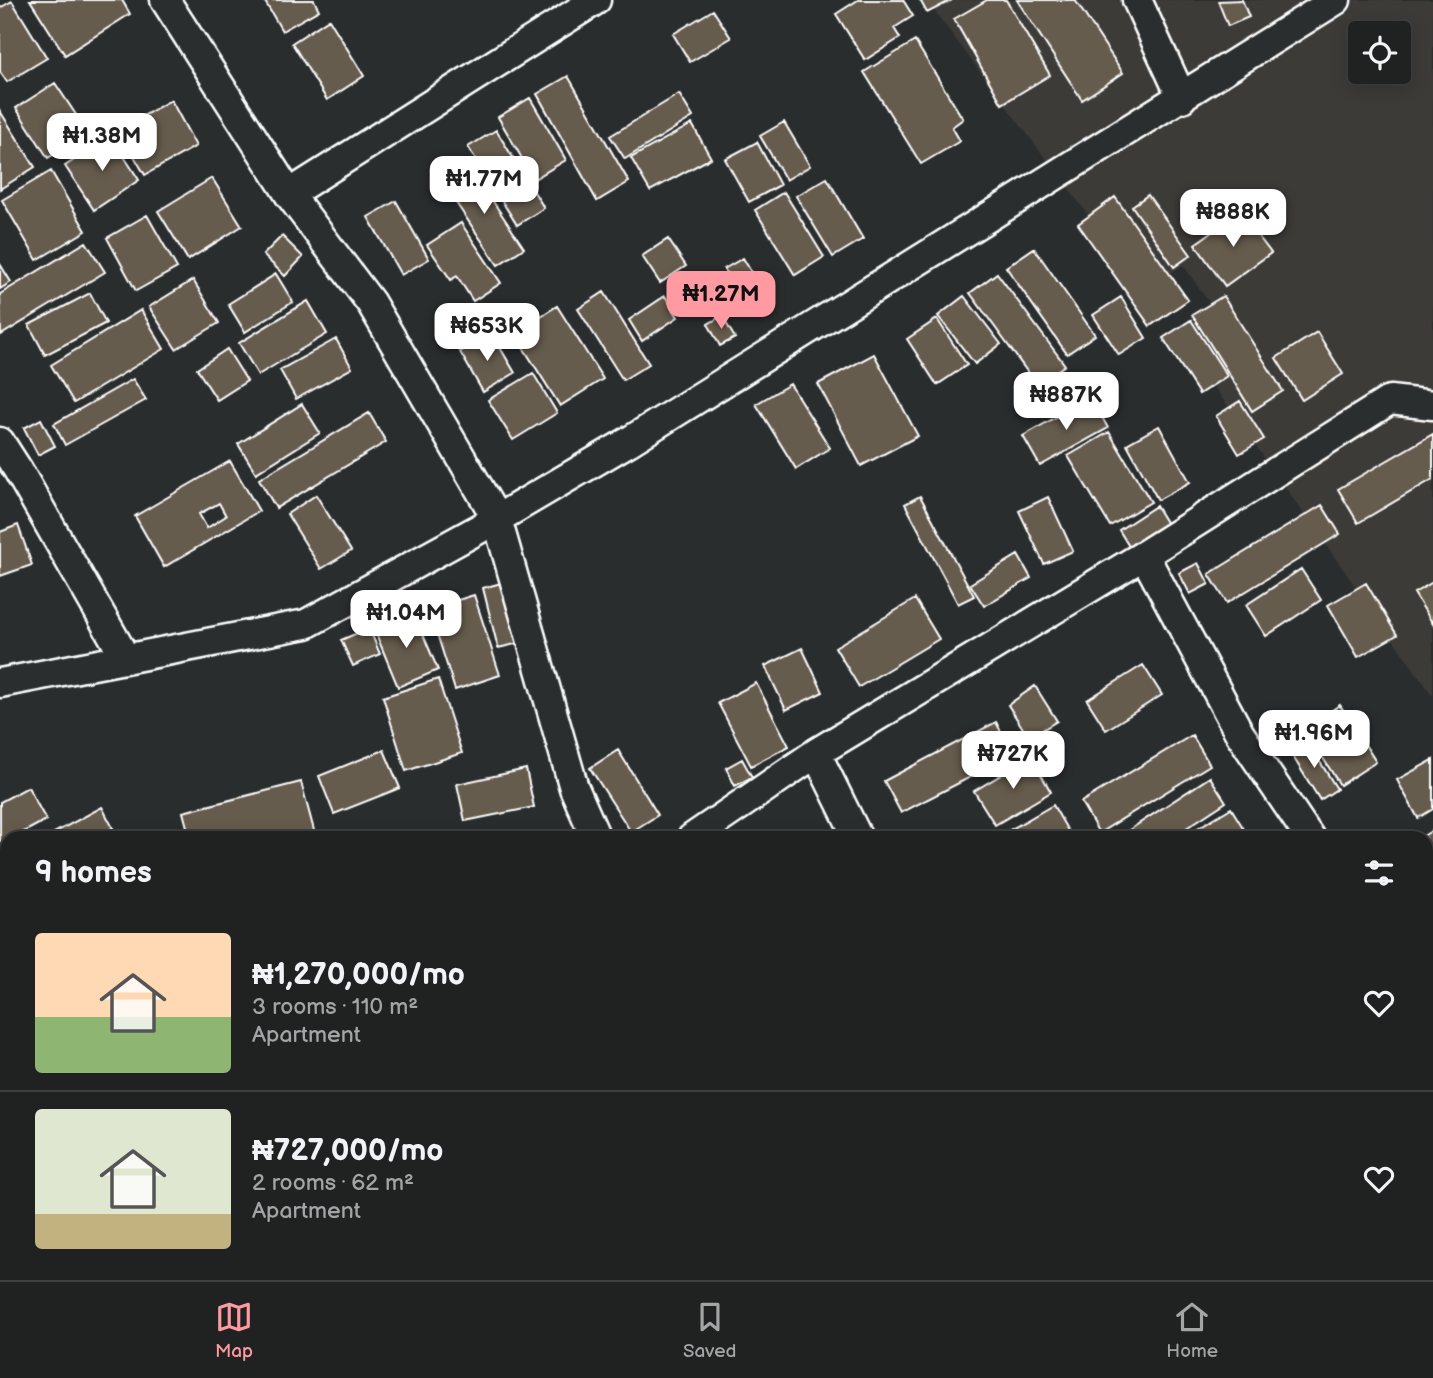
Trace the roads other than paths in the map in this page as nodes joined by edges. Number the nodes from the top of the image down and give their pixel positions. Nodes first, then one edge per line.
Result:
1 (165, 0) edge
2 (596, 0) edge
3 (1137, 0) edge
4 (1336, 0) edge
5 (1182, 98) junction
6 (289, 194) junction
7 (1433, 405) edge
8 (0, 442) edge
9 (497, 519) junction
10 (1144, 555) junction
11 (126, 659) junction
12 (0, 683) edge
13 (816, 753) junction
14 (593, 831) edge
15 (702, 831) edge
16 (855, 831) edge
17 (1305, 831) edge

1 - 6 street
2 - 6 street
3 - 5 street
4 - 5 street
5 - 9 street
6 - 9 street
7 - 10 street
8 - 11 street
9 - 11 street
9 - 14 street
10 - 13 street
10 - 17 street
11 - 12 street
13 - 15 street
13 - 16 street

